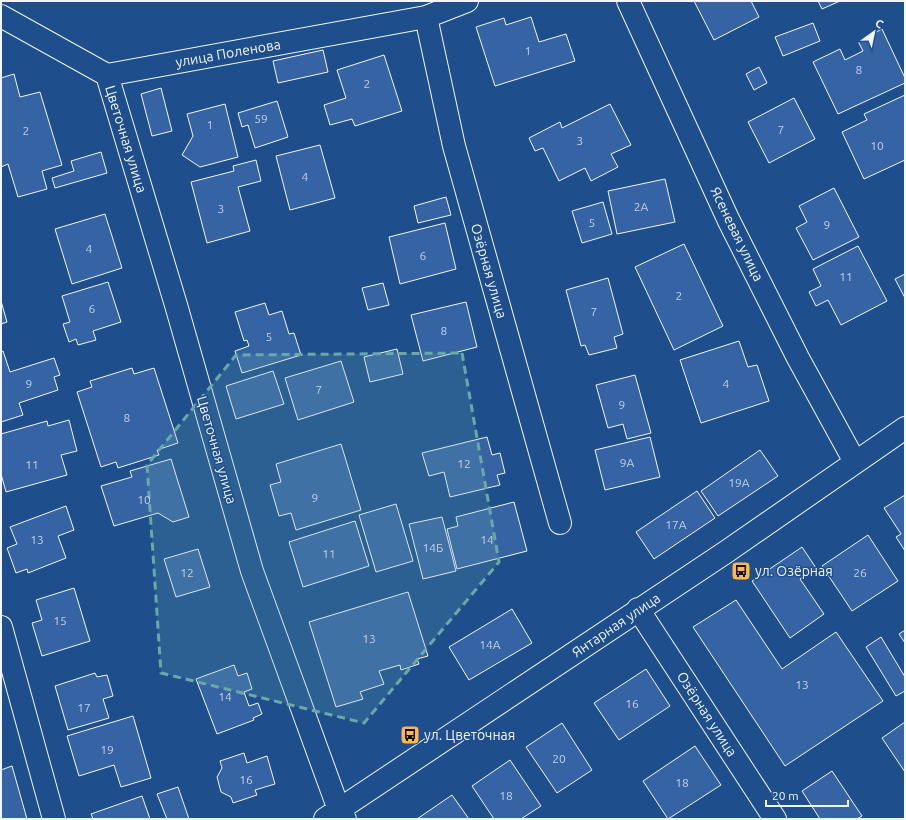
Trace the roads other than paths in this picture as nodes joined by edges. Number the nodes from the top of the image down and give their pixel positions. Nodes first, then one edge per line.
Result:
1 (467, 1) edge
2 (628, 1) edge
3 (1, 16) edge
4 (426, 17) junction
5 (107, 76) junction
6 (905, 428) edge
7 (854, 462) junction
8 (560, 523) dead end
9 (638, 610) junction
10 (1, 627) edge
11 (336, 816) edge
12 (54, 819) edge
13 (775, 819) edge

1 - 4 street, улица Поленова
2 - 7 street, Ясеневая улица
3 - 5 street
4 - 5 street, улица Поленова
4 - 8 street, Озёрная улица
5 - 11 street, Цветочная улица
6 - 7 street, Янтарная улица
7 - 9 street, Янтарная улица
9 - 11 street, Янтарная улица
9 - 13 street, Озёрная улица
10 - 12 street

